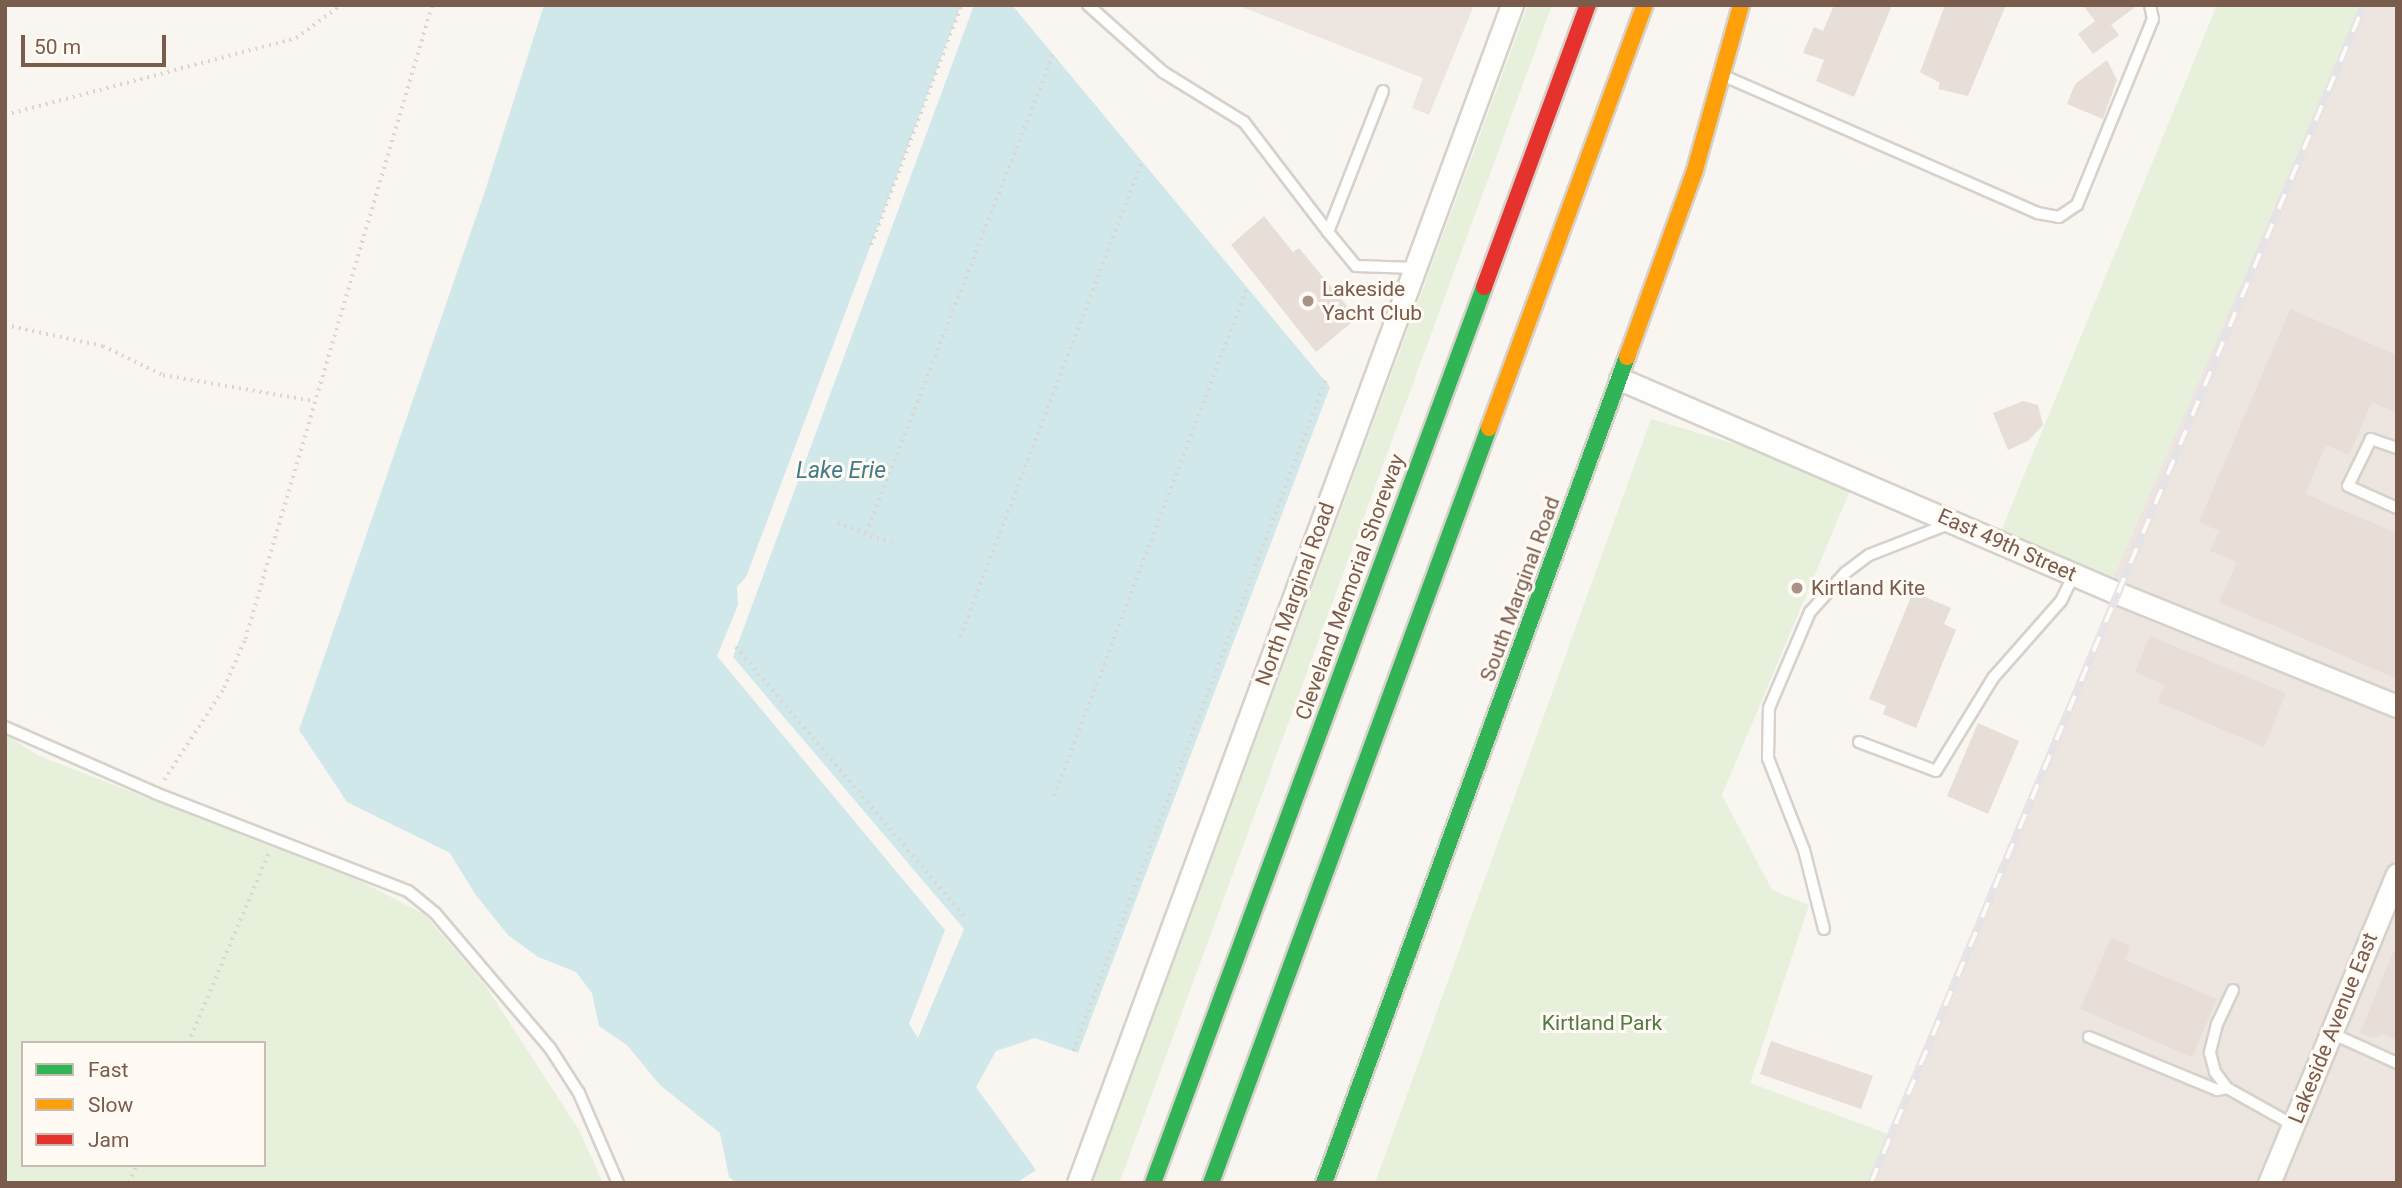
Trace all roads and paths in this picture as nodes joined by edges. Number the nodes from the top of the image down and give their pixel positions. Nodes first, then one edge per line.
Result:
1 (341, 5) edge
2 (432, 5) edge
3 (961, 5) edge
4 (1088, 5) edge
5 (1512, 5) edge
6 (1588, 5) edge
7 (1645, 5) edge
8 (1741, 5) edge
9 (2150, 5) edge
10 (1053, 54) dead end
11 (1721, 75) junction
12 (1383, 91) dead end
13 (5, 115) edge
14 (1142, 161) dead end
15 (1328, 232) junction
16 (871, 245) dead end
17 (1416, 268) junction
18 (1247, 287) dead end
19 (5, 325) edge
20 (1620, 379) junction
21 (1325, 381) dead end
22 (315, 401) junction
23 (2397, 448) edge
24 (2397, 508) edge
25 (1954, 522) junction
26 (838, 523) dead end
27 (866, 533) junction
28 (891, 543) dead end
29 (2074, 574) junction
30 (960, 637) dead end
31 (736, 647) dead end
32 (2397, 706) edge
33 (5, 727) edge
34 (1859, 742) dead end
35 (155, 793) junction
36 (1054, 796) dead end
37 (276, 838) junction
38 (2397, 874) edge
39 (967, 919) dead end
40 (1824, 929) dead end
41 (2234, 990) dead end
42 (2331, 1033) junction
43 (2089, 1037) dead end
44 (189, 1041) edge
45 (1073, 1051) dead end
46 (2397, 1063) edge
47 (2227, 1088) junction
48 (2293, 1125) junction
49 (618, 1183) edge
50 (1078, 1183) edge
51 (1153, 1183) edge
52 (1211, 1183) edge
53 (1324, 1183) edge
54 (2269, 1183) edge

1 - 13 path
2 - 22 path
3 - 16 path
4 - 15 lane
5 - 17 street, North Marginal Road
6 - 51 main road, Cleveland Memorial Shoreway
7 - 52 main road
8 - 11 main road, South Marginal Road
9 - 11 lane
10 - 27 path
11 - 20 main road, South Marginal Road
12 - 15 lane
14 - 30 path
15 - 17 lane
17 - 50 street, North Marginal Road
18 - 36 path
19 - 22 path
20 - 25 street, East 49th Street
20 - 53 main road, South Marginal Road
21 - 45 path
22 - 35 path
23 - 24 lane
25 - 29 street, East 49th Street
25 - 40 lane
26 - 27 path
27 - 28 path
29 - 32 street, East 49th Street
29 - 34 lane
31 - 39 path
33 - 35 lane
35 - 37 lane
37 - 44 path
37 - 49 lane
38 - 42 street, Lakeside Avenue East
41 - 47 lane
42 - 46 lane
42 - 48 street, Lakeside Avenue East
43 - 47 lane
47 - 48 lane
48 - 54 street, Lakeside Avenue East

